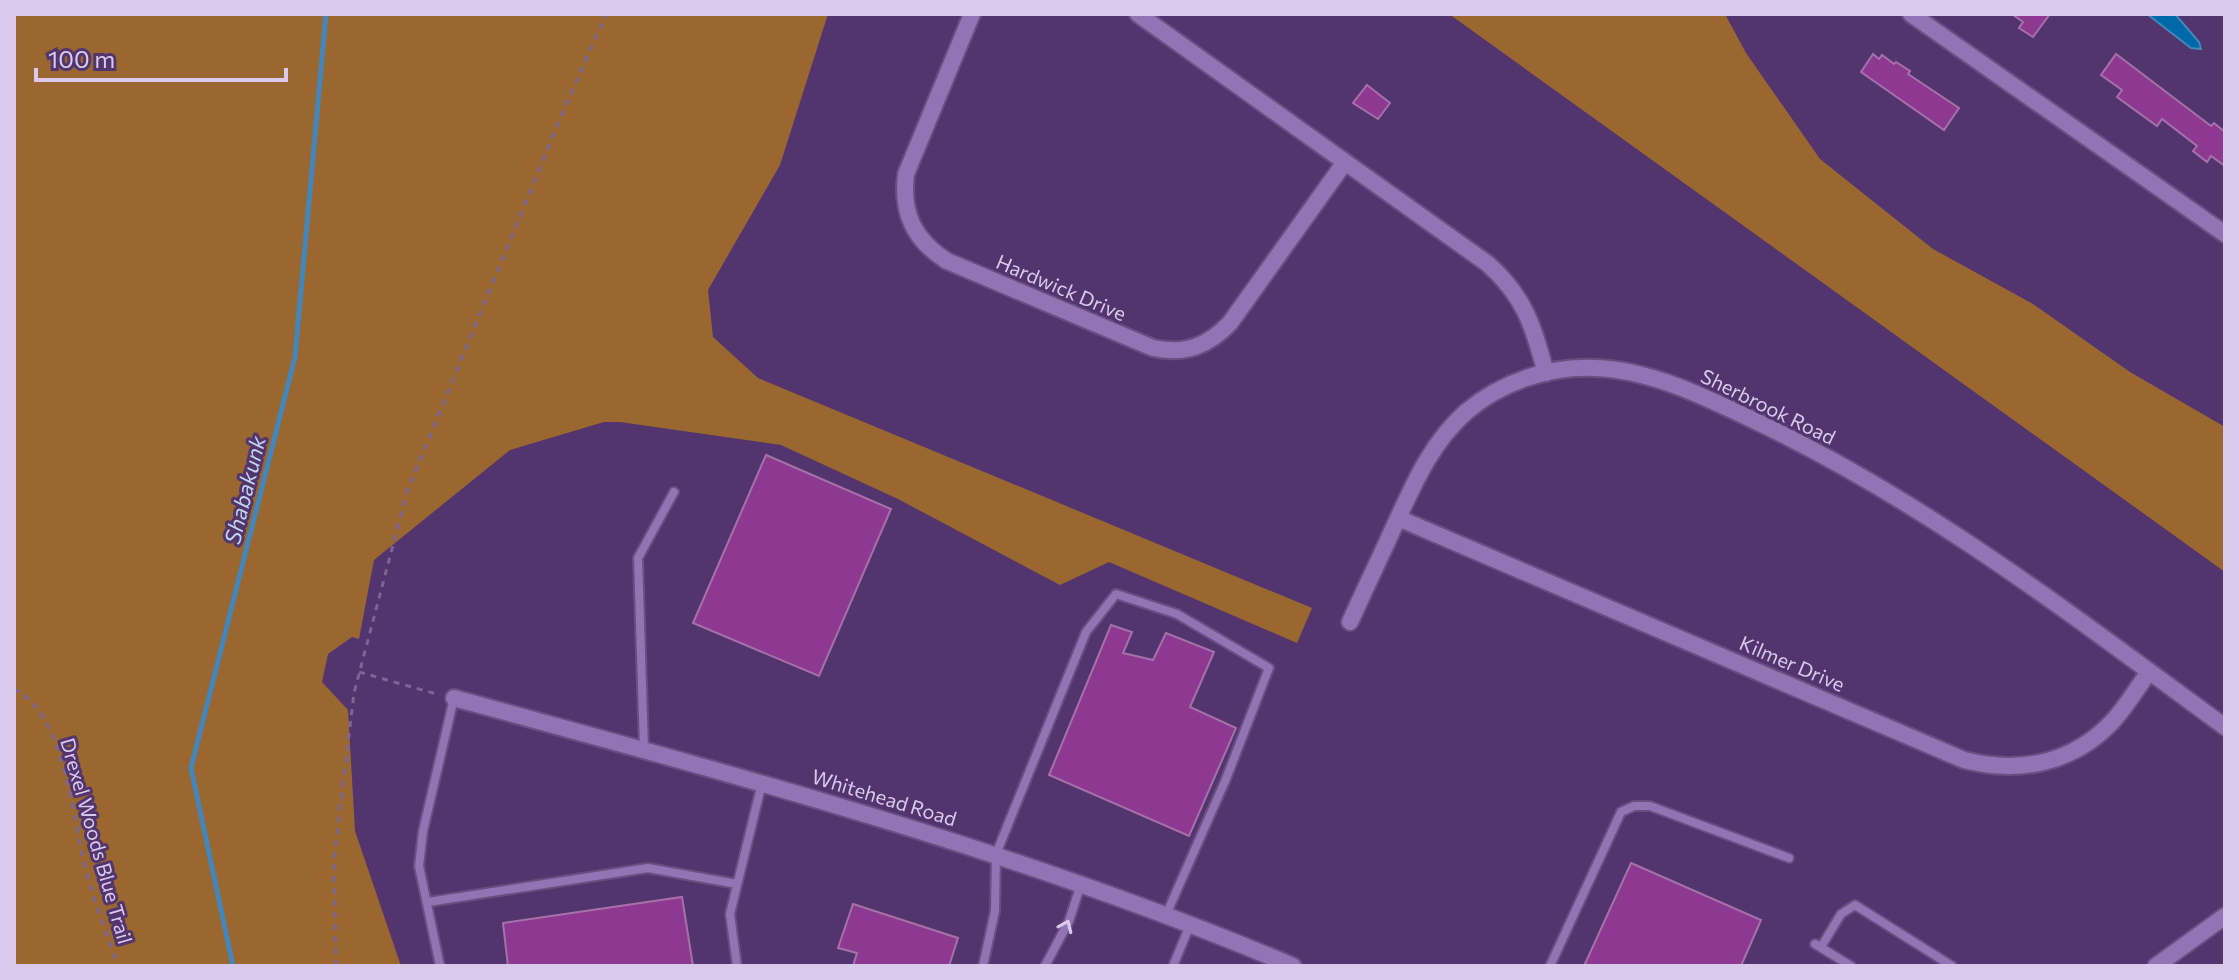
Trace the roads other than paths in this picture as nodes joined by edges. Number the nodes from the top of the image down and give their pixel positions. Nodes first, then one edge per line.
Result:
1 (972, 14) edge
2 (1138, 14) edge
3 (1911, 14) edge
4 (1345, 162) junction
5 (2225, 234) edge
6 (1546, 373) junction
7 (674, 492) dead end
8 (1398, 518) junction
9 (1350, 622) dead end
10 (2149, 672) junction
11 (454, 698) joint
12 (2225, 727) edge
13 (644, 750) junction
14 (763, 783) junction
15 (996, 854) junction
16 (1789, 858) dead end
17 (737, 884) junction
18 (1081, 884) junction
19 (428, 902) junction
20 (1166, 915) junction
21 (2225, 916) edge
22 (1190, 924) junction
23 (440, 966) edge
24 (737, 966) edge
25 (983, 966) edge
26 (1045, 966) edge
27 (1173, 966) edge
28 (1293, 966) edge
29 (1550, 966) edge
30 (1851, 966) edge
31 (1952, 966) edge
32 (2156, 966) edge

1 - 4 street, Hardwick Drive
2 - 4 street
3 - 5 street
4 - 6 street
6 - 8 street, Sherbrook Road
6 - 10 street, Sherbrook Road
7 - 13 lane
8 - 9 street, Sherbrook Road
8 - 10 street, Kilmer Drive
10 - 12 street, Sherbrook Road
11 - 13 street, Whitehead Road
11 - 19 lane
13 - 14 street, Whitehead Road
14 - 15 street, Whitehead Road
14 - 17 lane
15 - 18 street, Whitehead Road
15 - 20 lane
15 - 25 lane
16 - 29 lane
17 - 19 lane
17 - 24 lane
18 - 20 street, Whitehead Road
26 -> 18 lane
19 - 23 lane
20 - 22 street, Whitehead Road
21 - 32 street
22 - 27 lane
22 - 28 street, Whitehead Road
30 - 31 lane

